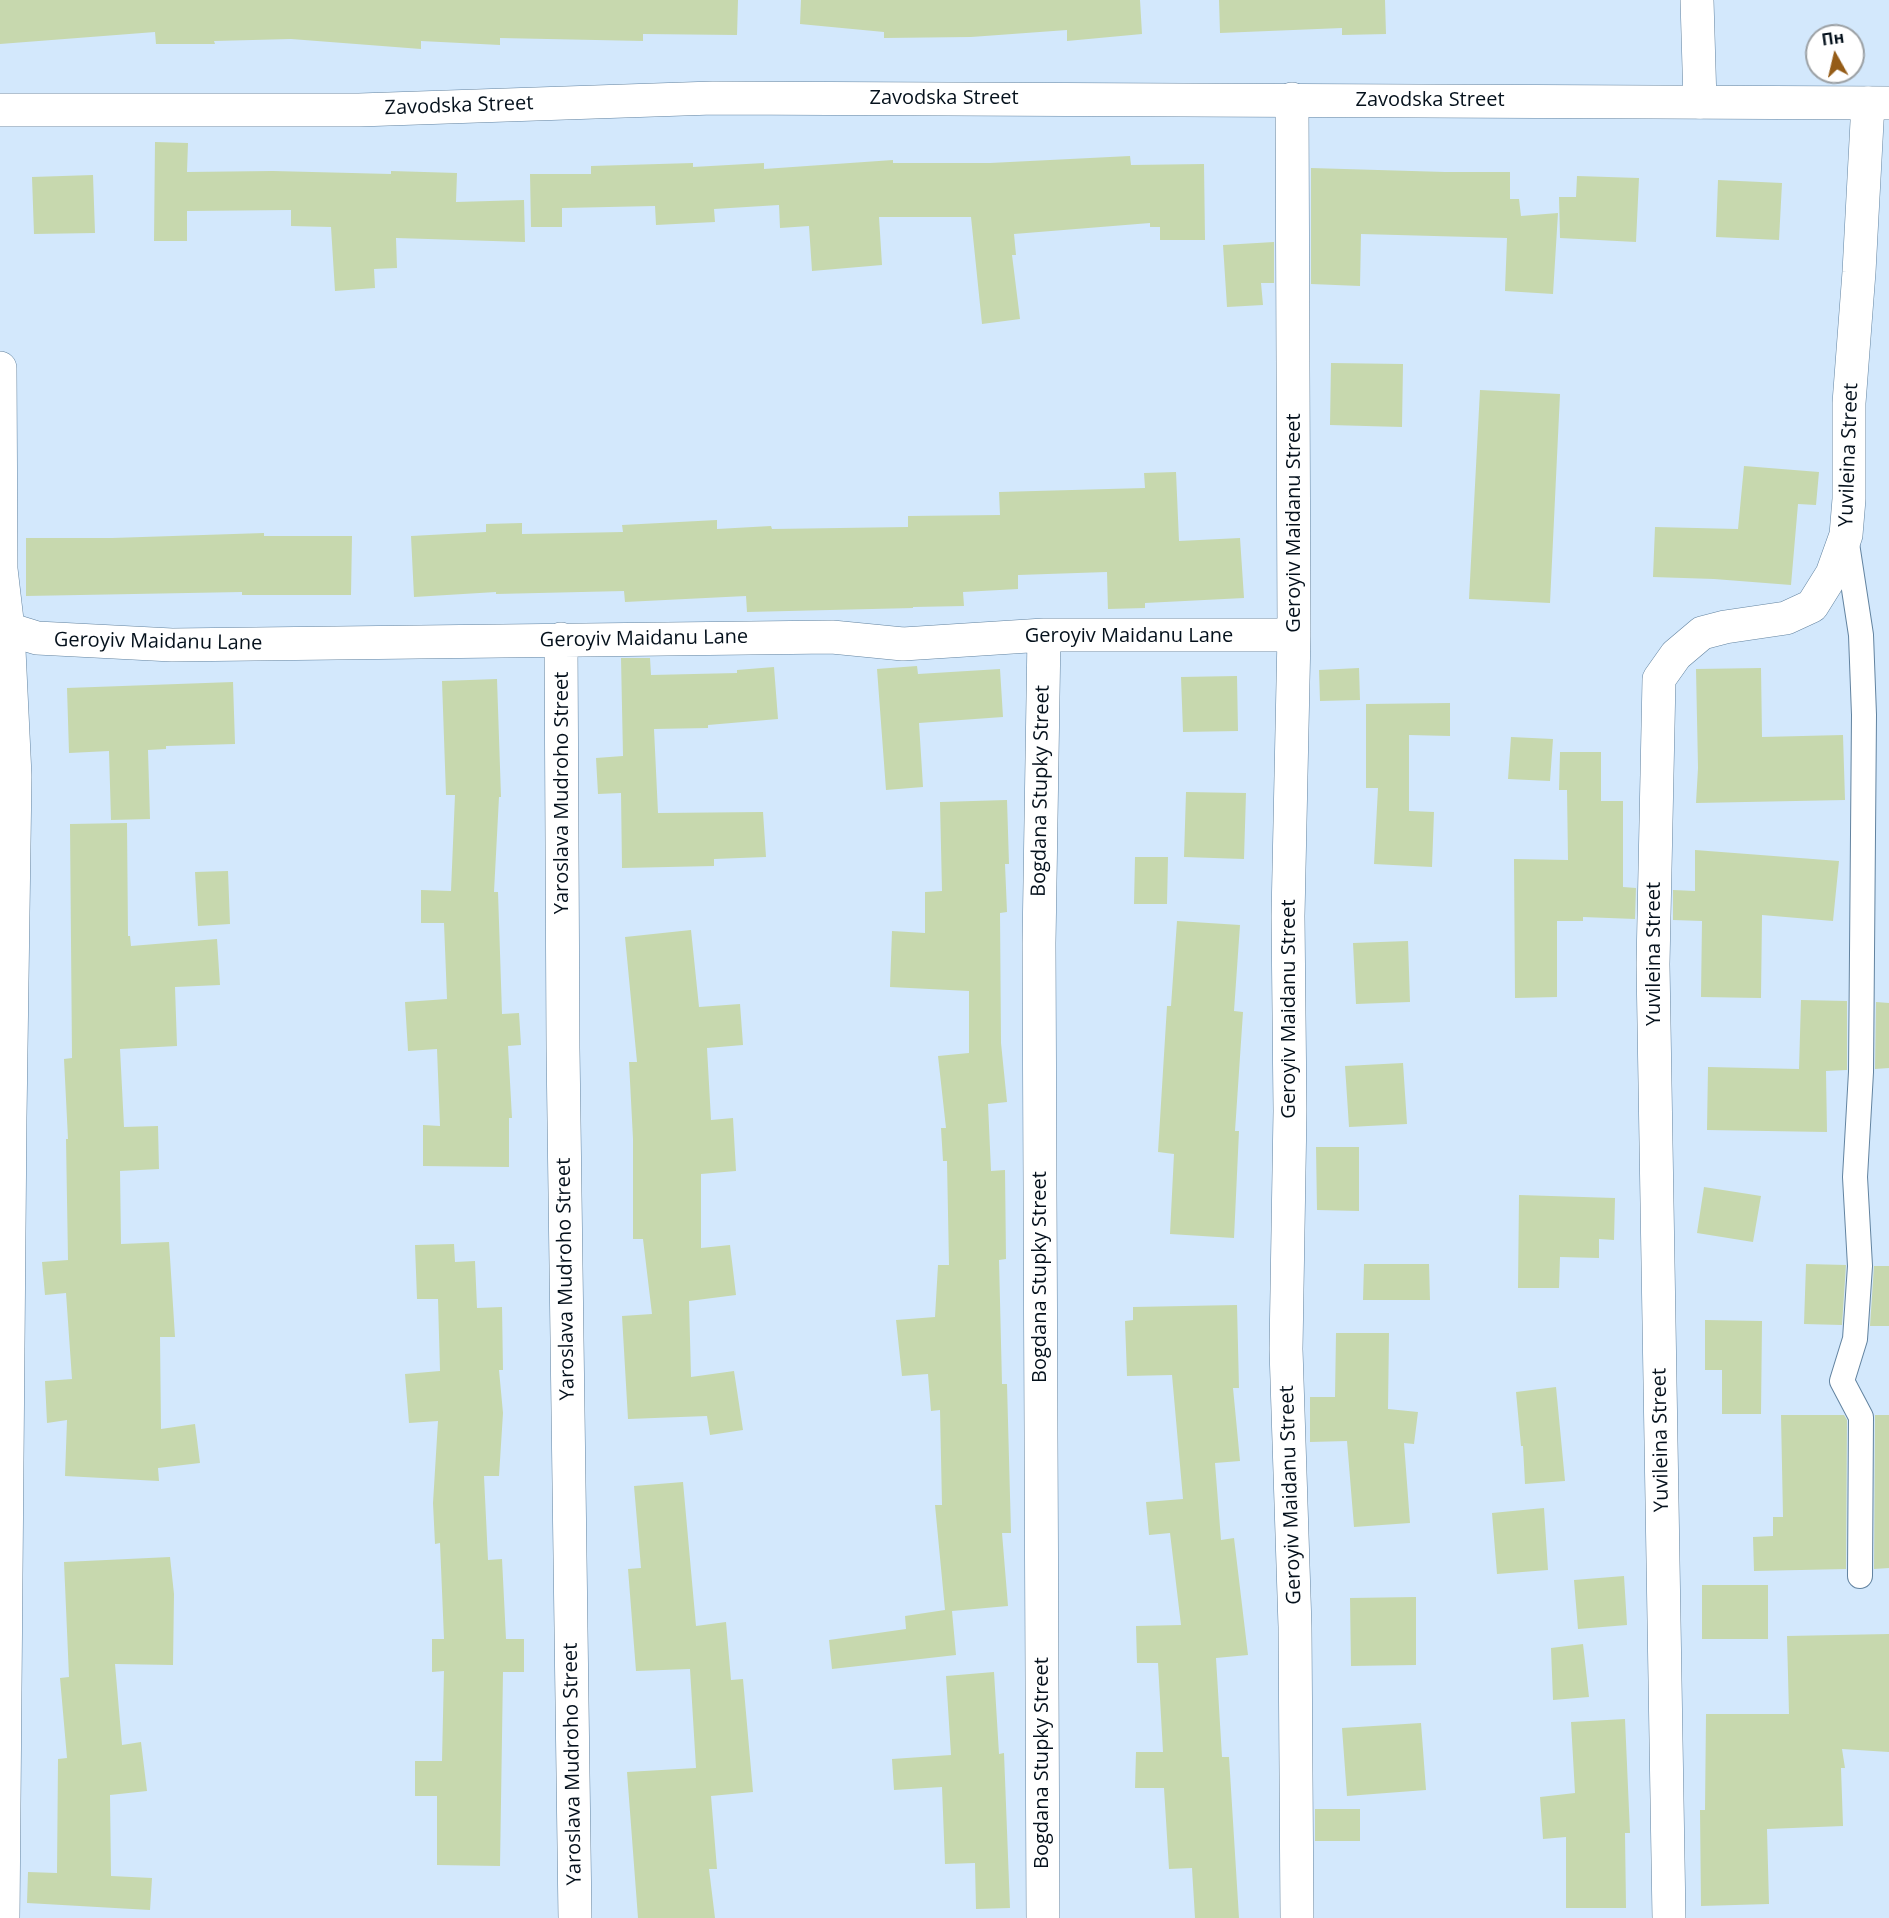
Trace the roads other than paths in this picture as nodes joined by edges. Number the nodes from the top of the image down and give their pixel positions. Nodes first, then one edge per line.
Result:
1 (1696, 0) edge
2 (1292, 99) junction
3 (1700, 102) junction
4 (1878, 103) edge
5 (0, 110) edge
6 (0, 368) edge
7 (1846, 536) junction
8 (4, 624) edge
9 (1044, 635) junction
10 (1294, 635) junction
11 (561, 639) junction
12 (1860, 1576) dead end
13 (3, 1918) edge
14 (575, 1918) edge
15 (1043, 1918) edge
16 (1296, 1918) edge
17 (1669, 1918) edge

1 - 3 street
2 - 3 street, Zavodska Street
2 - 5 street, Zavodska Street
2 - 10 street, Geroyiv Maidanu Street
3 - 4 street, Zavodska Street
4 - 7 street, Yuvileina Street
6 - 8 street
7 - 12 lane
7 - 17 street, Yuvileina Street
8 - 11 street, Geroyiv Maidanu Lane
8 - 13 street
9 - 10 street, Geroyiv Maidanu Lane
9 - 11 street, Geroyiv Maidanu Lane
9 - 15 street, Bogdana Stupky Street
10 - 16 street, Geroyiv Maidanu Street
11 - 14 street, Yaroslava Mudroho Street

